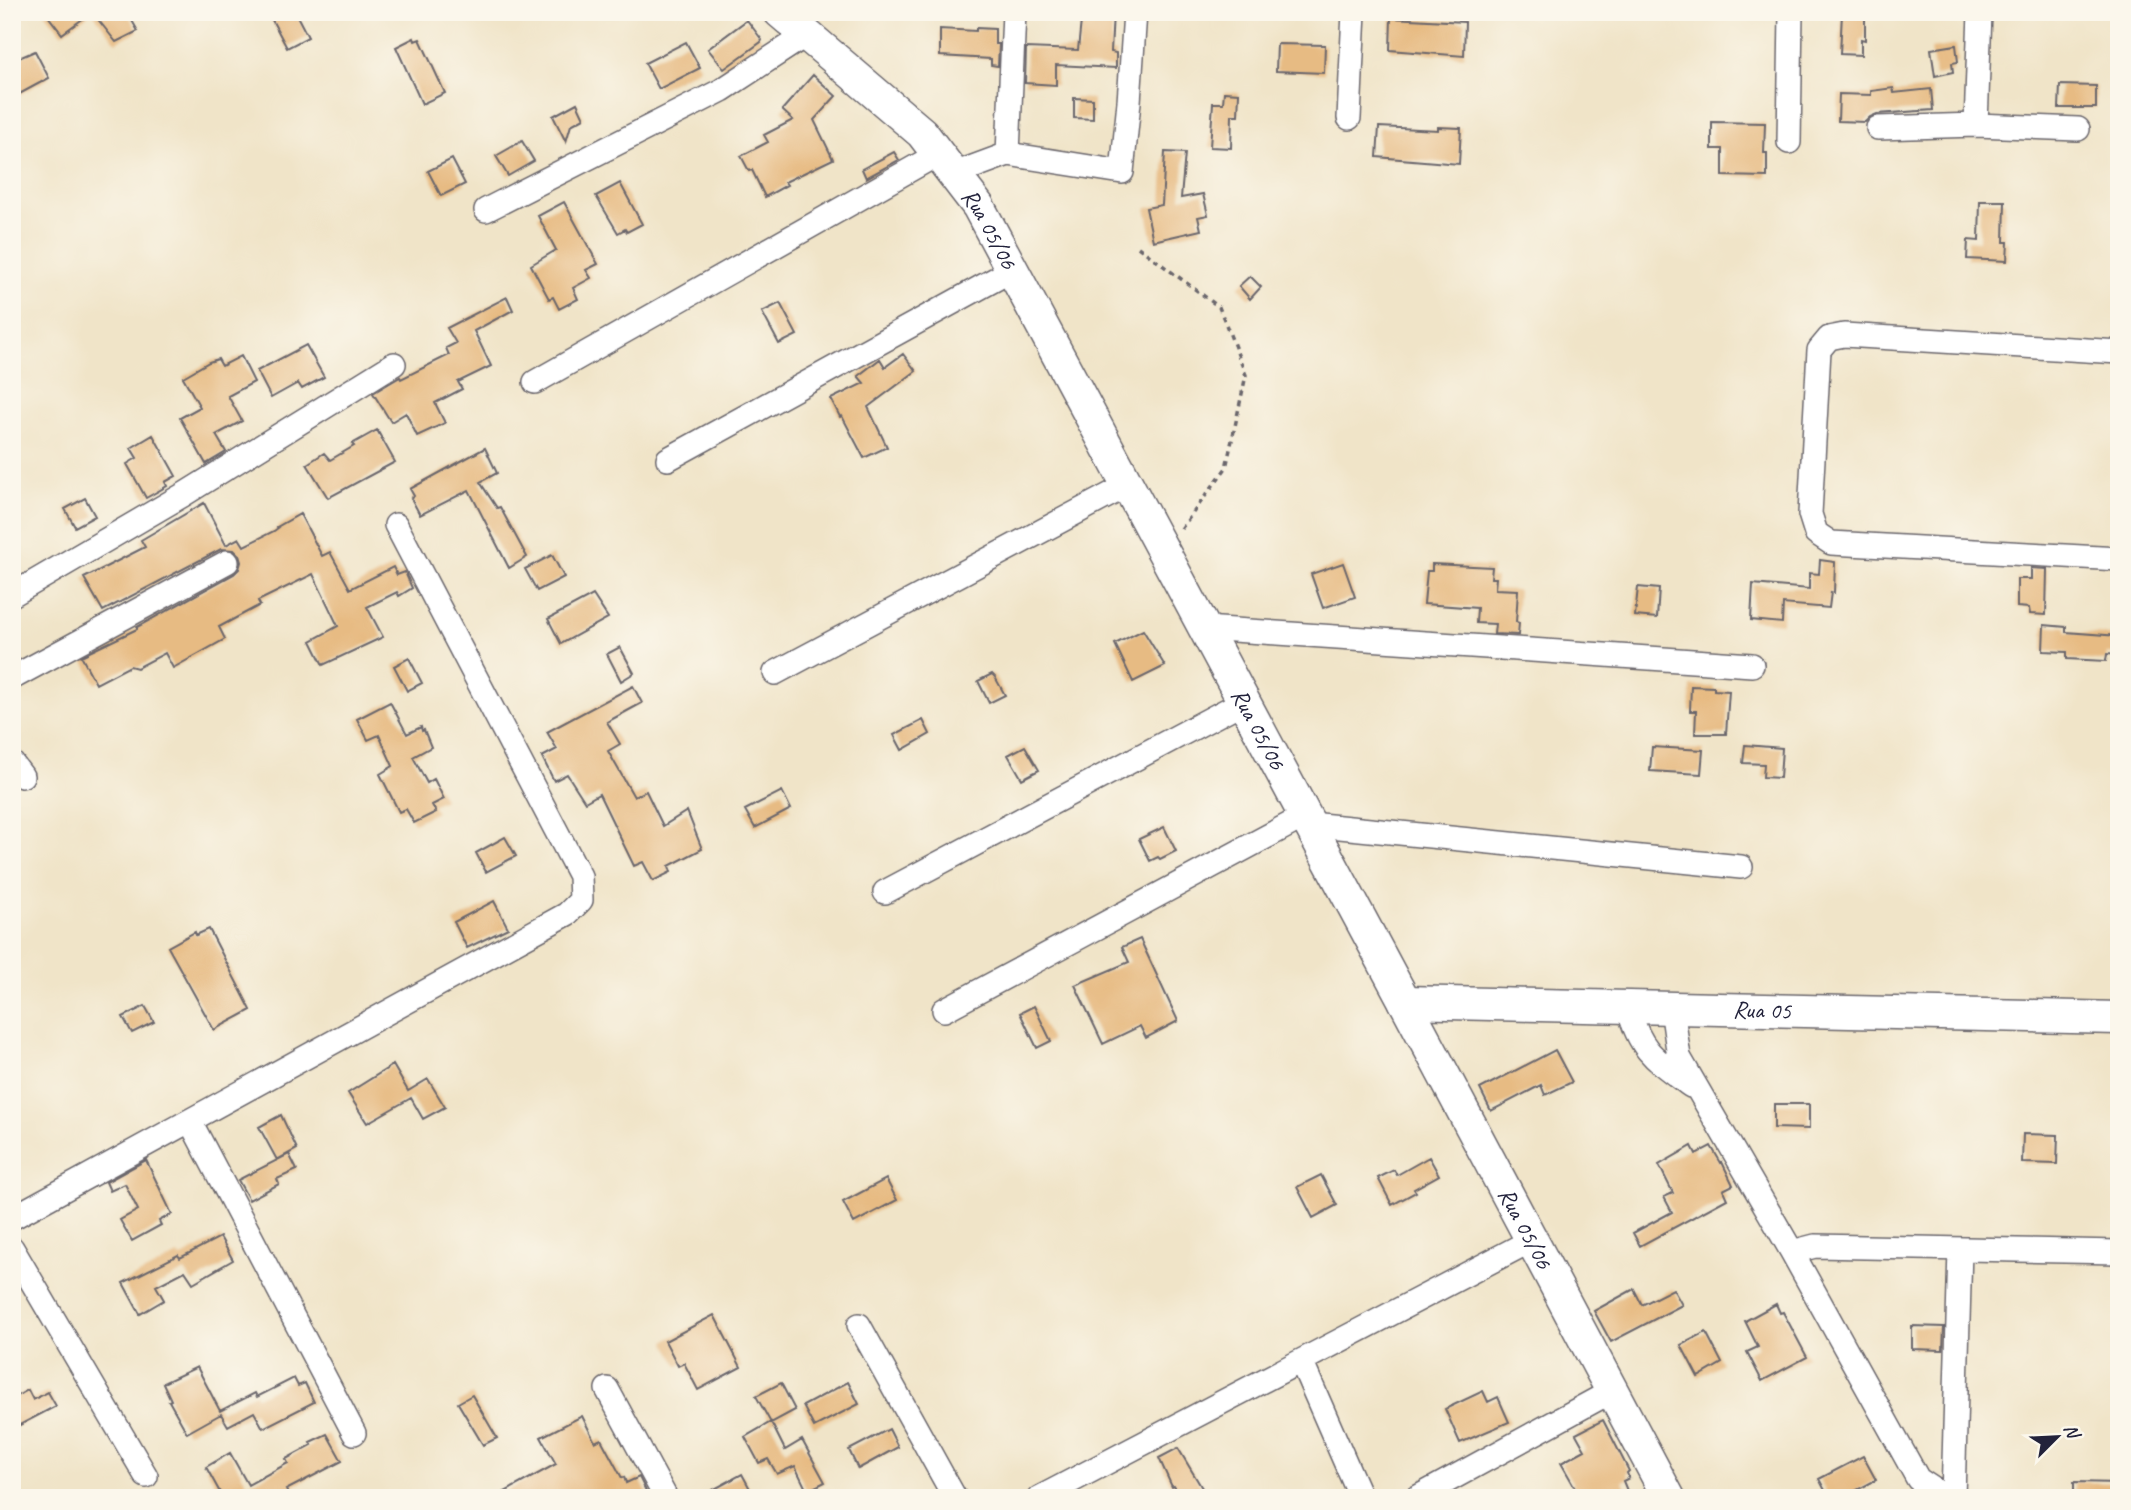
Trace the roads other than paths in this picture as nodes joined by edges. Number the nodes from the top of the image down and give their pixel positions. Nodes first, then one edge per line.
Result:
1 (780, 12) edge
2 (1014, 12) edge
3 (1135, 12) edge
4 (1354, 12) edge
5 (1791, 12) edge
6 (1980, 12) edge
7 (806, 36) junction
8 (1349, 118) dead end
9 (1976, 125) junction
10 (1878, 128) dead end
11 (2078, 129) dead end
12 (1789, 142) dead end
13 (1009, 154) junction
14 (946, 164) junction
15 (486, 210) dead end
16 (1012, 270) junction
17 (2119, 352) edge
18 (394, 364) dead end
19 (535, 382) dead end
20 (668, 459) dead end
21 (1128, 485) junction
22 (396, 526) dead end
23 (2119, 559) edge
24 (227, 562) dead end
25 (12, 596) edge
26 (1204, 628) junction
27 (1752, 666) dead end
28 (775, 673) dead end
29 (12, 678) edge
30 (1244, 701) junction
31 (1307, 820) junction
32 (1741, 867) dead end
33 (885, 892) dead end
34 (1405, 1002) junction
35 (1628, 1007) junction
36 (1672, 1008) junction
37 (944, 1010) dead end
38 (2119, 1018) edge
39 (1700, 1093) junction
40 (190, 1121) junction
41 (12, 1219) edge
42 (1532, 1240) junction
43 (12, 1248) edge
44 (1960, 1249) junction
45 (1792, 1252) junction
46 (2119, 1252) edge
47 (859, 1325) dead end
48 (1301, 1361) junction
49 (607, 1389) dead end
50 (1612, 1391) junction
51 (354, 1433) dead end
52 (146, 1476) dead end
53 (666, 1498) edge
54 (954, 1498) edge
55 (1039, 1498) edge
56 (1361, 1498) edge
57 (1416, 1498) edge
58 (1668, 1498) edge
59 (1947, 1498) edge
60 (1954, 1498) edge

1 - 7 street, Rua 05/06
2 - 13 street
3 - 13 street
4 - 8 street
5 - 12 street
6 - 9 street
7 - 14 street, Rua 05/06
7 - 15 street
9 - 10 street
9 - 11 street
13 - 14 street
14 - 16 street, Rua 05/06
14 - 19 street
16 - 20 street
16 - 21 street, Rua 05/06
17 - 23 street
18 - 25 street
21 - 26 street, Rua 05/06
21 - 28 street
22 - 40 street
24 - 29 street
26 - 27 street
26 - 30 street, Rua 05/06
30 - 31 street, Rua 05/06
30 - 33 street
31 - 32 street
31 - 34 street, Rua 05/06
31 - 37 street
34 - 35 street, Rua 05
34 - 42 street, Rua 05/06
35 - 36 street, Rua 05
35 - 39 street
36 - 38 street, Rua 05
36 - 39 street
39 - 45 street
40 - 41 street
40 - 51 street
42 - 48 street
42 - 50 street, Rua 05/06
43 - 52 street
44 - 45 street
44 - 46 street
44 - 60 street
45 - 59 street
47 - 54 street
48 - 55 street
48 - 56 street
49 - 53 street
50 - 57 street
50 - 58 street, Rua 05/06

